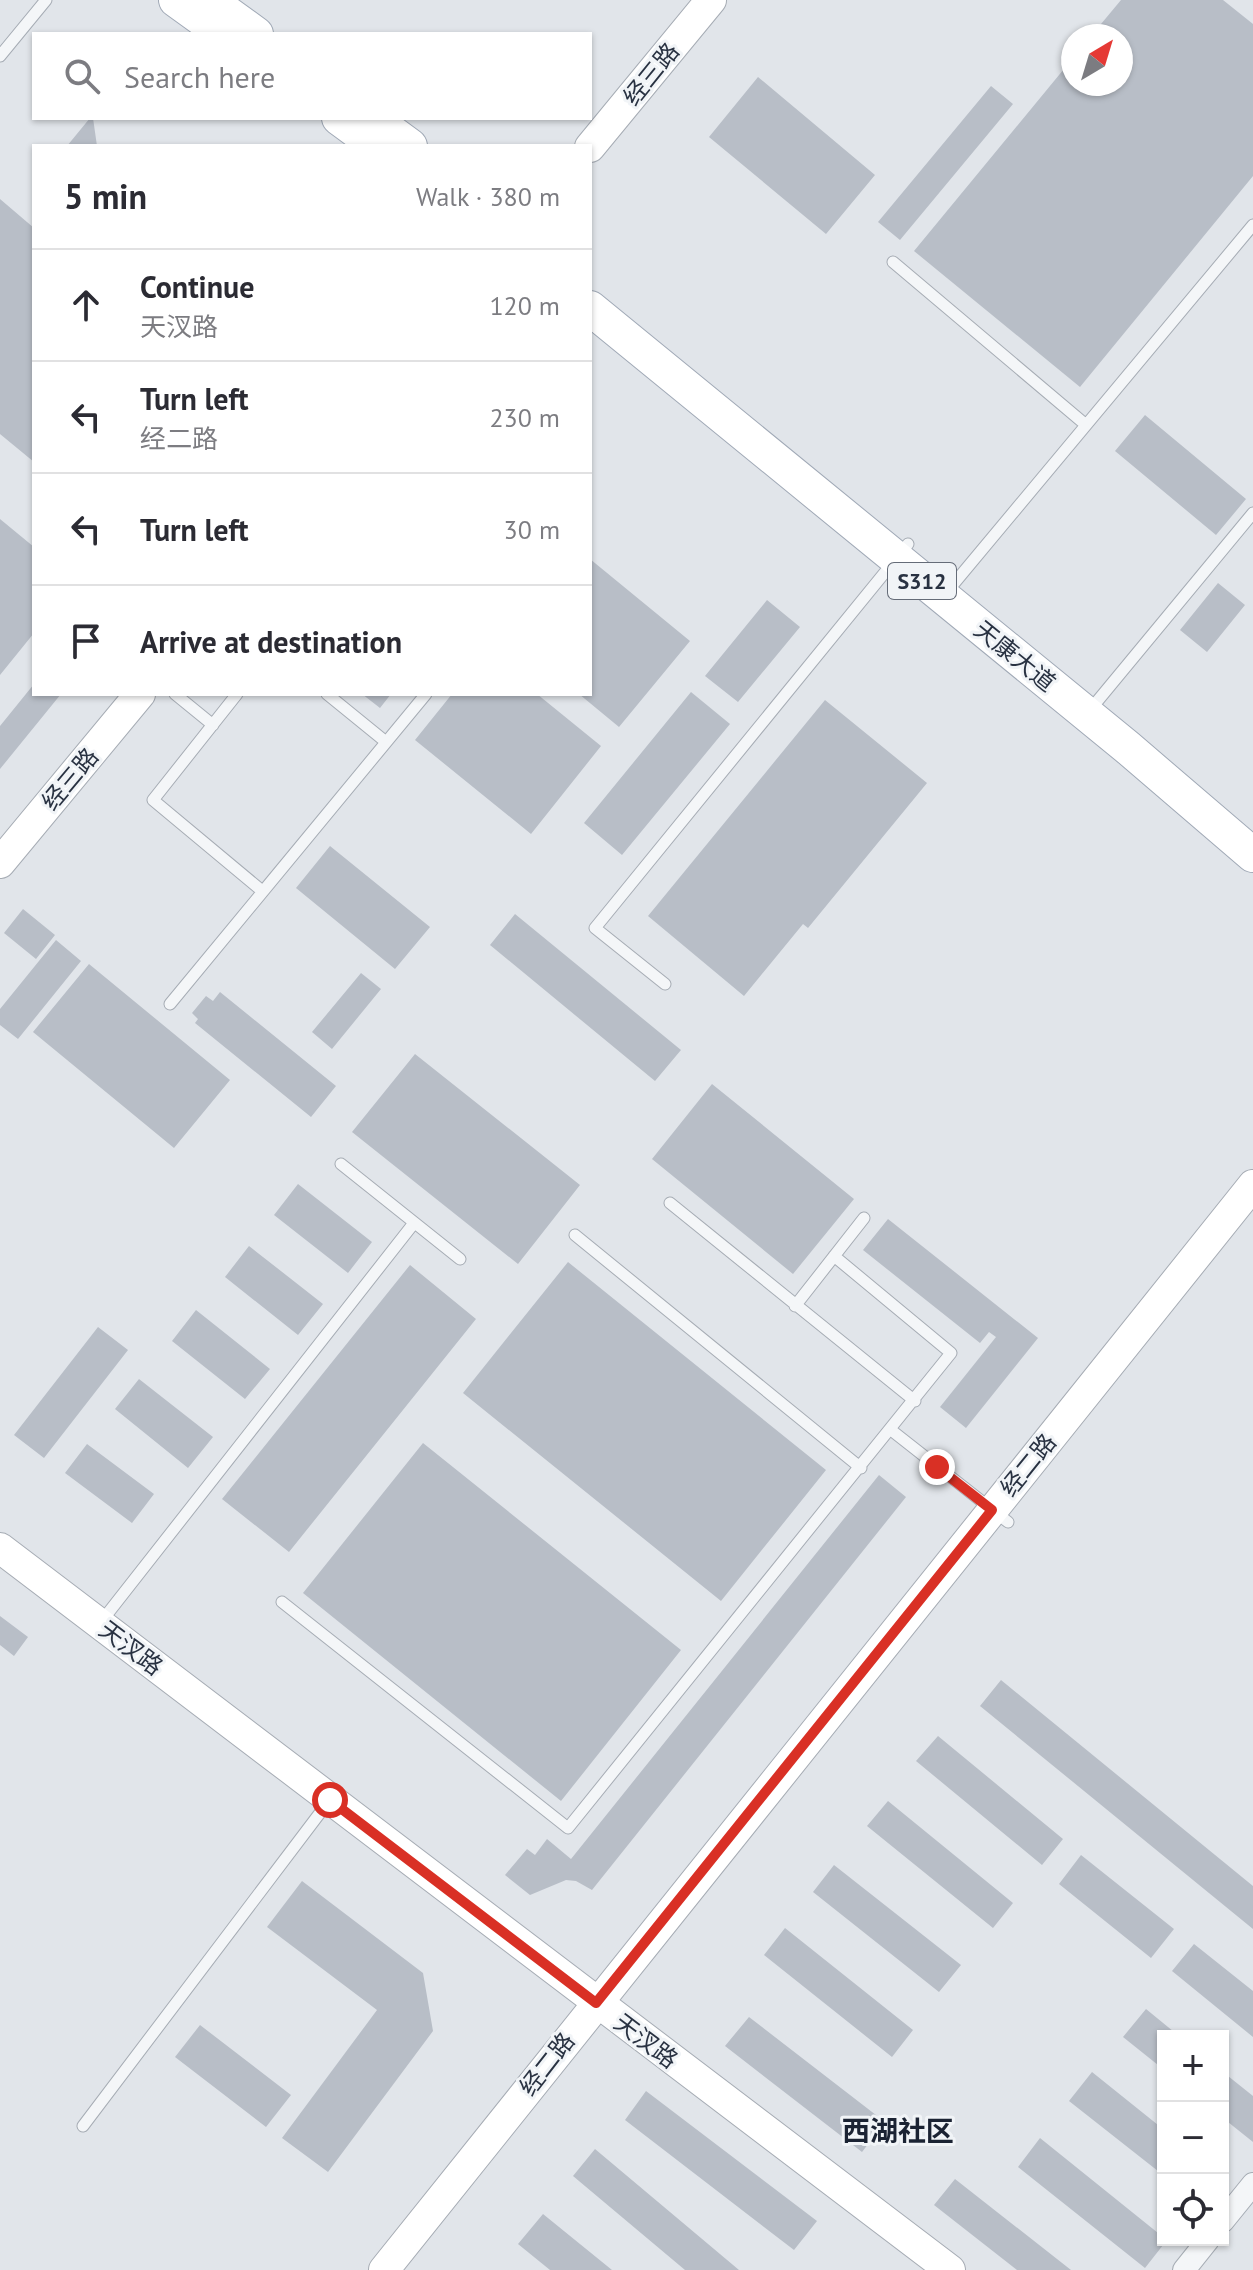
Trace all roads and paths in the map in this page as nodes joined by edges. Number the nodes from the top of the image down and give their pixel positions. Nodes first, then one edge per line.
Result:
1 (46, 0) edge
2 (176, 0) edge
3 (209, 0) edge
4 (711, 0) edge
5 (220, 32) edge
6 (253, 32) edge
7 (0, 56) edge
8 (342, 120) edge
9 (375, 120) edge
10 (374, 144) edge
11 (407, 144) edge
12 (592, 145) edge
13 (1253, 225) edge
14 (893, 262) dead end
15 (592, 285) edge
16 (592, 310) edge
17 (1086, 425) junction
18 (1253, 513) edge
19 (902, 551) junction
20 (949, 590) junction
21 (138, 696) edge
22 (177, 696) edge
23 (235, 696) edge
24 (329, 696) edge
25 (424, 696) edge
26 (1093, 706) junction
27 (213, 725) junction
28 (386, 742) junction
29 (1253, 829) edge
30 (1253, 855) edge
31 (0, 863) edge
32 (261, 890) junction
33 (665, 984) dead end
34 (170, 1004) dead end
35 (341, 1164) dead end
36 (1253, 1185) edge
37 (670, 1203) dead end
38 (864, 1218) dead end
39 (1253, 1218) edge
40 (414, 1223) junction
41 (575, 1235) dead end
42 (834, 1256) junction
43 (460, 1259) dead end
44 (795, 1306) junction
45 (915, 1401) junction
46 (891, 1430) junction
47 (861, 1468) junction
48 (1000, 1516) junction
49 (0, 1548) edge
50 (282, 1602) dead end
51 (99, 1624) junction
52 (330, 1800) junction
53 (604, 2009) junction
54 (83, 2126) dead end
55 (1253, 2184) edge
56 (1229, 2214) edge
57 (1203, 2246) edge
58 (384, 2270) edge
59 (409, 2270) edge
60 (950, 2270) edge
61 (1184, 2270) edge

1 - 7 lane
2 - 5 main road
3 - 6 main road
4 - 12 street, 经三路
8 - 10 main road
9 - 11 main road
13 - 17 lane
14 - 17 lane
15 - 19 main road, 天康大道 / S312
16 - 19 main road, 天康大道 / S312
17 - 20 lane
18 - 26 lane
19 - 20 main road, 天康大道 / S312
19 - 33 lane
20 - 26 main road, 天康大道 / S312
21 - 31 street, 经三路
22 - 27 lane
23 - 27 lane
24 - 28 lane
25 - 28 lane
26 - 29 main road, 天康大道 / S312
26 - 30 main road, 天康大道 / S312
27 - 32 lane
28 - 32 lane
32 - 34 lane
35 - 40 lane
36 - 48 street, 经二路
37 - 44 lane
38 - 42 lane
39 - 48 street, 经二路
40 - 43 lane
40 - 51 lane
41 - 47 lane
42 - 44 lane
42 - 45 lane
44 - 45 lane
45 - 46 lane
46 - 47 lane
46 - 48 lane
47 - 50 lane
48 - 53 street, 经二路
49 - 51 street, 天汊路
51 - 52 street, 天汊路
52 - 53 street, 天汊路
52 - 54 lane
53 - 58 street, 经二路
53 - 59 street, 经二路
53 - 60 street, 天汊路
55 - 56 street
57 - 61 street

